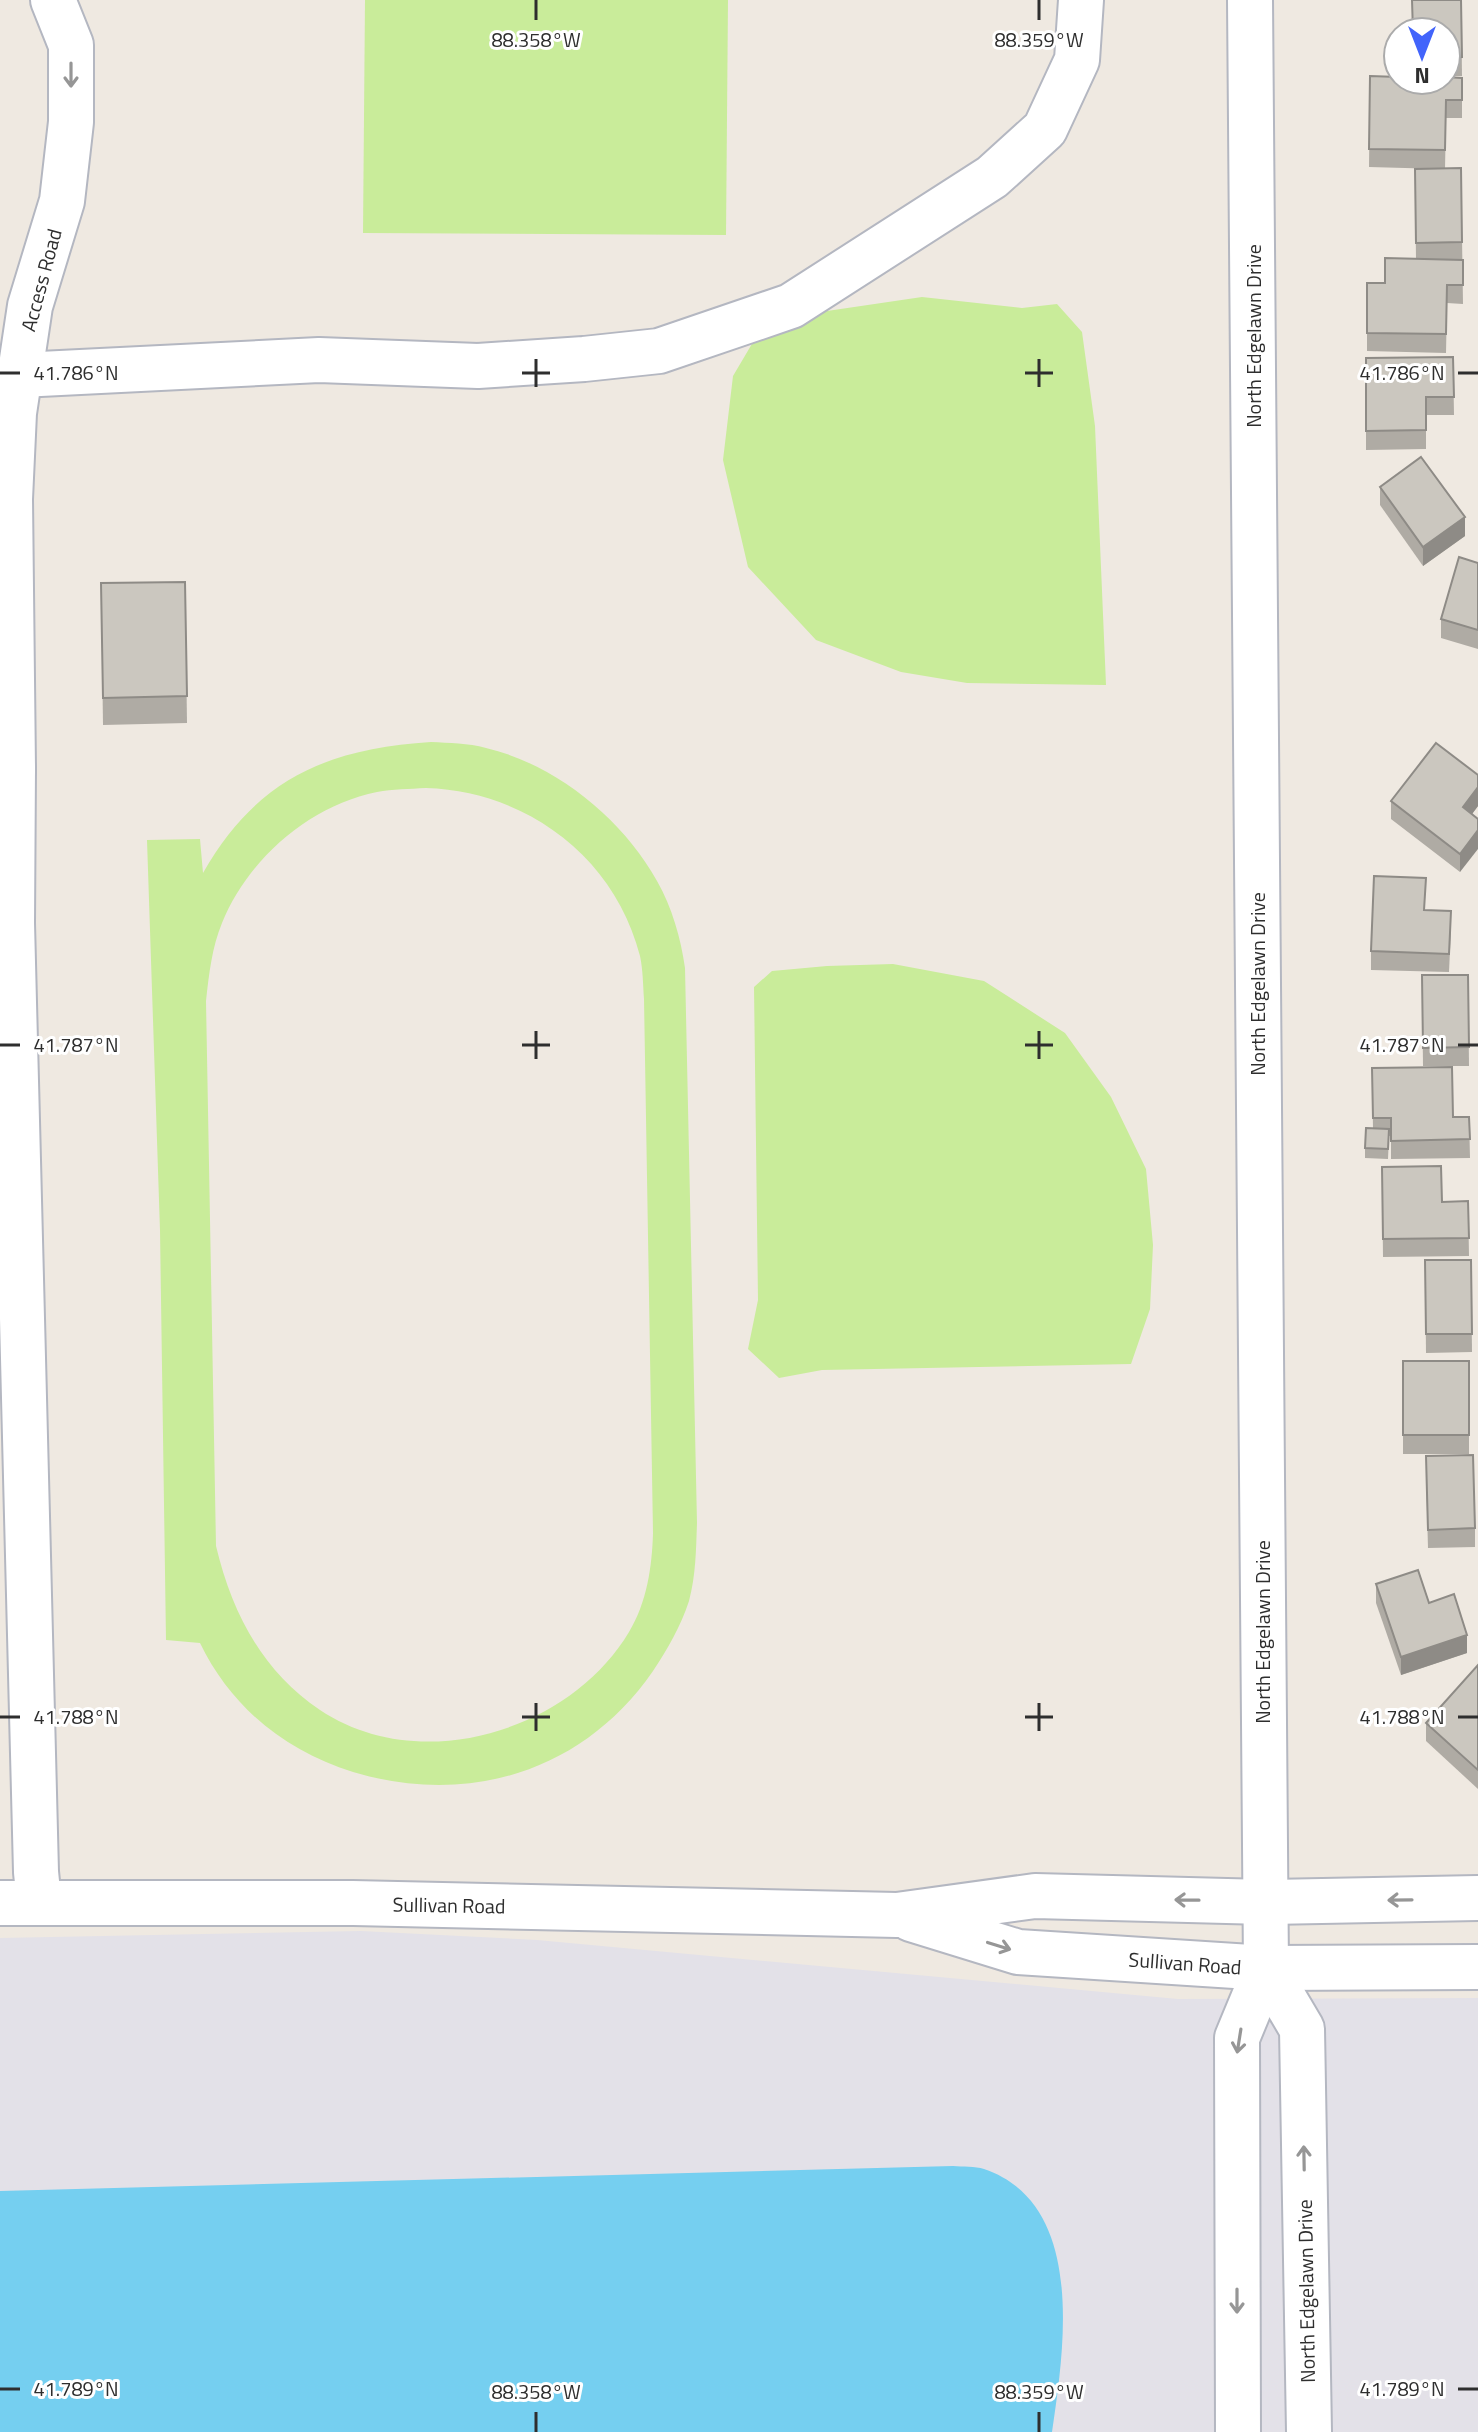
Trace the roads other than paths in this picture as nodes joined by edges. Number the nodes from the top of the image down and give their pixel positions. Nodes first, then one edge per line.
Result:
1 (53, 0) edge
2 (1081, 0) edge
3 (1250, 0) edge
4 (20, 375) junction
5 (8, 741) edge
6 (12, 923) junction
7 (0, 965) edge
8 (1478, 1898) edge
9 (20, 1902) edge
10 (1265, 1902) junction
11 (897, 1915) junction
12 (1478, 1967) edge
13 (1266, 1968) junction
14 (1238, 2432) edge
15 (1309, 2432) edge

1 -> 4 street, Access Road
2 - 4 street
3 - 10 street, North Edgelawn Drive
4 - 5 street, Access Road
5 - 6 street, Access Road
6 - 7 street
6 - 9 street
8 -> 10 street, Sullivan Road
9 - 11 street, Sullivan Road
10 -> 11 street, Sullivan Road
10 - 13 street, North Edgelawn Drive
11 -> 13 street, Sullivan Road
12 - 13 street, Sullivan Road
13 -> 14 street, North Edgelawn Drive
15 -> 13 street, North Edgelawn Drive

